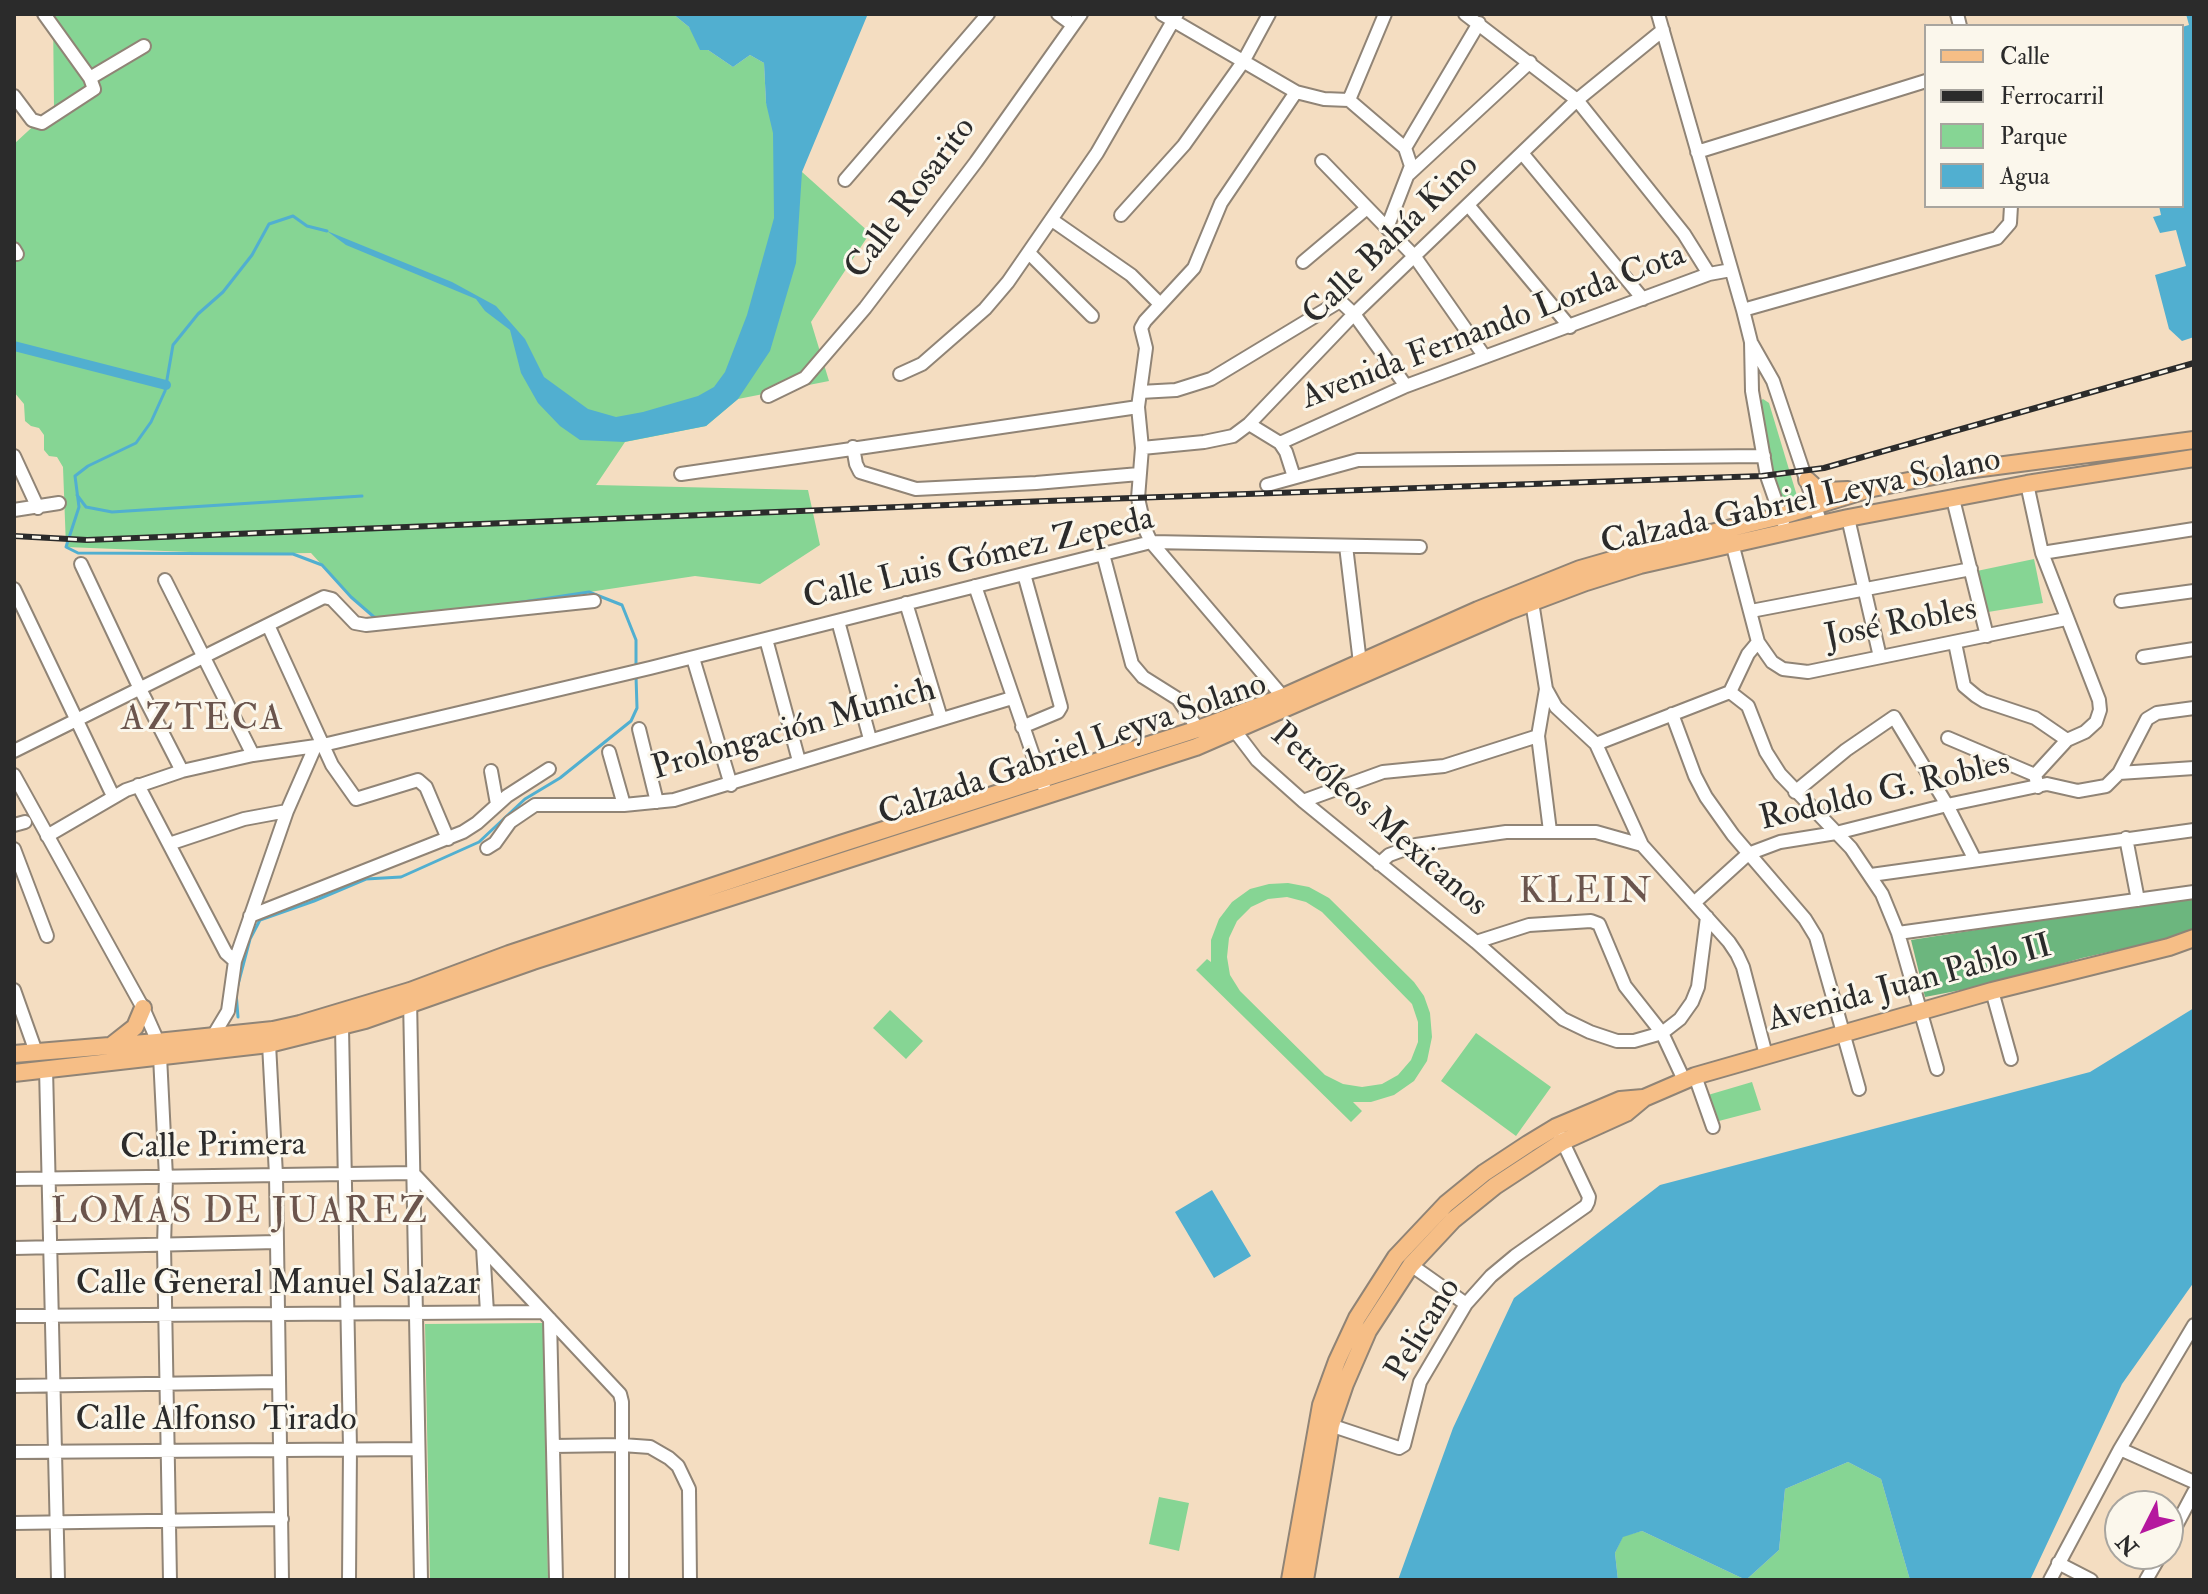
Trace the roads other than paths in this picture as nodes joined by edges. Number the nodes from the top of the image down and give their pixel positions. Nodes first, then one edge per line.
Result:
1 (44, 14) edge
2 (988, 14) edge
3 (1058, 14) edge
4 (1269, 14) edge
5 (1385, 14) edge
6 (1465, 14) edge
7 (1658, 14) edge
8 (1171, 16) edge
9 (1077, 19) edge
10 (1479, 23) junction
11 (1663, 30) junction
12 (144, 46) dead end
13 (1243, 62) junction
14 (1530, 62) junction
15 (92, 82) junction
16 (1924, 82) edge
17 (1296, 92) junction
18 (14, 96) edge
19 (1349, 100) junction
20 (1577, 100) junction
21 (1405, 148) junction
22 (1697, 152) junction
23 (1522, 153) junction
24 (1322, 161) dead end
25 (1407, 176) junction
26 (845, 180) dead end
27 (1468, 205) junction
28 (1367, 208) junction
29 (2011, 208) edge
30 (1121, 215) dead end
31 (1052, 220) junction
32 (1387, 228) junction
33 (1029, 253) junction
34 (1415, 257) junction
35 (1303, 262) dead end
36 (1731, 270) junction
37 (1709, 274) junction
38 (1643, 299) junction
39 (1159, 303) junction
40 (1743, 310) junction
41 (1354, 314) junction
42 (1092, 316) dead end
43 (1570, 327) junction
44 (1751, 342) junction
45 (1485, 357) junction
46 (900, 374) dead end
47 (1406, 386) junction
48 (1140, 392) junction
49 (768, 396) dead end
50 (1138, 407) junction
51 (1249, 424) junction
52 (2194, 440) edge
53 (1280, 443) junction
54 (853, 447) junction
55 (1142, 448) junction
56 (14, 456) edge
57 (1764, 456) junction
58 (2194, 458) edge
59 (681, 474) dead end
60 (1139, 474) junction
61 (1294, 477) junction
62 (1807, 480) junction
63 (2027, 484) junction
64 (1267, 485) dead end
65 (1873, 488) junction
66 (1953, 499) junction
67 (59, 503) dead end
68 (1816, 506) junction
69 (38, 508) junction
70 (14, 510) edge
71 (1848, 518) junction
72 (1821, 524) junction
73 (1783, 525) junction
74 (2194, 529) edge
75 (1151, 542) junction
76 (1732, 543) junction
77 (1346, 546) junction
78 (1420, 547) dead end
79 (2042, 553) junction
80 (1103, 554) junction
81 (81, 564) dead end
82 (1971, 569) junction
83 (1024, 574) junction
84 (165, 580) dead end
85 (975, 586) junction
86 (14, 589) edge
87 (1864, 589) junction
88 (2194, 591) edge
89 (594, 601) dead end
90 (2121, 601) dead end
91 (1532, 602) junction
92 (906, 603) junction
93 (1751, 611) junction
94 (2066, 619) junction
95 (838, 621) junction
96 (268, 625) junction
97 (1987, 636) junction
98 (766, 639) junction
99 (1758, 642) junction
100 (1955, 643) junction
101 (2194, 649) edge
102 (204, 657) junction
103 (1880, 657) junction
104 (2143, 657) dead end
105 (693, 658) junction
106 (1360, 663) junction
107 (140, 689) junction
108 (1546, 689) junction
109 (1730, 692) junction
110 (1283, 697) junction
111 (1012, 698) junction
112 (2194, 708) edge
113 (1672, 714) junction
114 (941, 718) junction
115 (77, 720) junction
116 (1022, 727) junction
117 (639, 729) dead end
118 (1198, 729) junction
119 (1235, 731) junction
120 (1538, 736) junction
121 (1948, 738) dead end
122 (870, 739) junction
123 (2067, 740) junction
124 (1596, 744) junction
125 (319, 746) junction
126 (14, 751) edge
127 (609, 752) dead end
128 (253, 755) junction
129 (799, 761) junction
130 (2194, 768) edge
131 (549, 769) dead end
132 (182, 771) junction
133 (491, 771) dead end
134 (2119, 773) junction
135 (14, 775) edge
136 (1041, 779) junction
137 (2037, 781) junction
138 (138, 785) junction
139 (731, 785) junction
140 (1795, 792) junction
141 (113, 796) junction
142 (1047, 796) junction
143 (1303, 801) junction
144 (657, 802) junction
145 (497, 804) junction
146 (624, 805) junction
147 (1947, 805) junction
148 (287, 811) junction
149 (2194, 830) edge
150 (1550, 831) junction
151 (1836, 833) junction
152 (47, 836) junction
153 (2126, 838) junction
154 (448, 839) junction
155 (169, 844) junction
156 (1642, 845) junction
157 (487, 848) dead end
158 (14, 849) edge
159 (1748, 854) junction
160 (1975, 860) junction
161 (1379, 864) junction
162 (1871, 875) junction
163 (741, 886) junction
164 (2194, 892) edge
165 (2138, 900) junction
166 (1694, 903) junction
167 (250, 916) junction
168 (1707, 917) junction
169 (1898, 933) junction
170 (47, 936) dead end
171 (2194, 938) edge
172 (1476, 942) junction
173 (235, 961) junction
174 (14, 990) edge
175 (1992, 991) junction
176 (410, 998) junction
177 (143, 1008) junction
178 (1920, 1012) junction
179 (342, 1027) junction
180 (1662, 1033) junction
181 (1844, 1033) junction
182 (213, 1036) junction
183 (269, 1044) junction
184 (108, 1046) junction
185 (159, 1049) junction
186 (36, 1052) junction
187 (14, 1054) edge
188 (1766, 1055) junction
189 (2011, 1059) dead end
190 (46, 1068) junction
191 (1937, 1069) dead end
192 (14, 1073) edge
193 (1690, 1078) junction
194 (1859, 1089) dead end
195 (1713, 1127) dead end
196 (1559, 1135) junction
197 (413, 1173) junction
198 (276, 1175) junction
199 (343, 1175) junction
200 (166, 1177) junction
201 (48, 1178) junction
202 (14, 1179) edge
203 (277, 1242) junction
204 (164, 1245) junction
205 (14, 1248) edge
206 (50, 1248) junction
207 (483, 1248) junction
208 (1411, 1265) junction
209 (1466, 1304) junction
210 (348, 1312) junction
211 (416, 1312) junction
212 (487, 1312) junction
213 (278, 1313) junction
214 (51, 1315) junction
215 (166, 1315) junction
216 (14, 1316) edge
217 (547, 1316) junction
218 (2194, 1325) edge
219 (279, 1382) junction
220 (166, 1384) junction
221 (53, 1385) junction
222 (14, 1386) edge
223 (1324, 1423) junction
224 (622, 1445) junction
225 (553, 1446) junction
226 (350, 1448) junction
227 (418, 1449) junction
228 (2120, 1449) junction
229 (168, 1450) junction
230 (281, 1450) junction
231 (56, 1451) junction
232 (14, 1452) edge
233 (2194, 1482) edge
234 (2194, 1492) edge
235 (2184, 1511) edge
236 (282, 1519) junction
237 (170, 1521) junction
238 (14, 1523) edge
239 (58, 1523) junction
240 (2058, 1563) junction
241 (58, 1580) edge
242 (170, 1580) edge
243 (282, 1580) edge
244 (349, 1580) edge
245 (421, 1580) edge
246 (556, 1580) edge
247 (622, 1580) edge
248 (690, 1580) edge
249 (1290, 1580) edge
250 (1305, 1580) edge
251 (2050, 1580) edge
252 (2091, 1580) edge

1 - 15 street
2 - 26 street
3 - 9 street
4 - 13 street
5 - 19 street
6 - 10 street
7 - 11 street
8 - 13 street
8 - 31 street
9 - 49 street, Calle Rosarito
10 - 14 street
10 - 21 street
11 - 20 street, Calle Bahía Kino
11 - 22 street
12 - 15 street
13 - 17 street
13 - 30 street
14 - 20 street
14 - 25 street
15 - 18 street
16 - 22 street
17 - 19 street
17 - 39 street
19 - 21 street
20 - 23 street, Calle Bahía Kino
20 - 37 street
21 - 25 street
22 - 36 street
23 - 27 street, Calle Bahía Kino
23 - 38 street
24 - 28 street
25 - 32 street
27 - 34 street, Calle Bahía Kino
27 - 43 street
28 - 32 street
28 - 35 street
29 - 40 street
31 - 33 street
31 - 39 street
32 - 34 street
33 - 42 street
33 - 46 street
34 - 41 street, Calle Bahía Kino
34 - 45 street
36 - 37 street, Avenida Fernando Lorda Cota
36 - 40 street
37 - 38 street, Avenida Fernando Lorda Cota
38 - 43 street, Avenida Fernando Lorda Cota
39 - 48 street
40 - 44 street
41 - 47 street
41 - 48 street
41 - 51 street, Calle Bahía Kino
43 - 45 street, Avenida Fernando Lorda Cota
44 - 57 street
44 - 62 street
45 - 47 street, Avenida Fernando Lorda Cota
47 - 53 street, Avenida Fernando Lorda Cota
48 - 50 street
50 - 54 street
50 - 55 street
51 - 53 street
51 - 55 street, Calle Bahía Kino
52 - 65 main road, Calzada Gabriel Leyva Solano
53 - 61 street
54 - 59 street
54 - 60 street
55 - 60 street
56 - 69 street
57 - 61 street
57 - 73 street
58 - 63 main road, Calzada Gabriel Leyva Solano
60 - 75 street
61 - 64 street
62 - 65 main road
62 - 68 street
63 - 66 main road, Calzada Gabriel Leyva Solano
63 - 79 street
65 - 68 main road, Calzada Gabriel Leyva Solano
66 - 71 main road, Calzada Gabriel Leyva Solano
66 - 82 street
67 - 69 street
68 - 72 street
68 - 73 main road, Calzada Gabriel Leyva Solano
69 - 70 street
71 - 72 main road, Calzada Gabriel Leyva Solano
71 - 87 street
72 - 73 main road, Calzada Gabriel Leyva Solano
73 - 76 main road, Calzada Gabriel Leyva Solano
73 - 106 main road, Calzada Gabriel Leyva Solano
74 - 79 street
75 - 77 street, Calle Luis Gómez Zepeda
75 - 80 street, Calle Luis Gómez Zepeda
75 - 110 street
76 - 91 main road, Calzada Gabriel Leyva Solano
76 - 93 street
77 - 78 street, Calle Luis Gómez Zepeda
77 - 106 street
79 - 94 street
80 - 83 street, Calle Luis Gómez Zepeda
80 - 118 street
81 - 107 street
82 - 87 street
82 - 97 street
83 - 85 street, Calle Luis Gómez Zepeda
83 - 116 street
84 - 102 street
85 - 92 street, Calle Luis Gómez Zepeda
85 - 111 street
86 - 115 street
87 - 93 street
87 - 103 street
88 - 90 street
89 - 96 street
91 - 108 street
91 - 119 main road, Calzada Gabriel Leyva Solano
92 - 95 street, Calle Luis Gómez Zepeda
92 - 114 street
93 - 99 street
94 - 97 street, José Robles
94 - 123 street
95 - 98 street, Calle Luis Gómez Zepeda
95 - 122 street
96 - 102 street
96 - 125 street
97 - 100 street, José Robles
98 - 105 street, Calle Luis Gómez Zepeda
98 - 129 street
99 - 103 street, José Robles
99 - 109 street
100 - 103 street, José Robles
100 - 123 street
101 - 104 street
102 - 107 street
102 - 128 street
105 - 125 street, Calle Luis Gómez Zepeda
105 - 139 street
106 - 110 main road, Calzada Gabriel Leyva Solano
107 - 115 street
107 - 132 street
108 - 120 street
108 - 124 street
109 - 113 street
109 - 140 street
110 - 118 main road, Calzada Gabriel Leyva Solano
111 - 114 street, Prolongación Munich
111 - 116 street
112 - 134 street
113 - 124 street
113 - 159 street
114 - 122 street, Prolongación Munich
115 - 126 street
115 - 141 street
116 - 136 street
117 - 144 street
118 - 136 main road, Calzada Gabriel Leyva Solano
119 - 142 main road, Calzada Gabriel Leyva Solano
119 - 143 street, Petróleos Mexicanos
120 - 143 street
120 - 150 street
121 - 137 street
122 - 129 street, Prolongación Munich
123 - 137 street
124 - 156 street
125 - 128 street, Calle Luis Gómez Zepeda
125 - 148 street
125 - 154 street
127 - 146 street
128 - 132 street, Calle Luis Gómez Zepeda
129 - 139 street, Prolongación Munich
130 - 134 street
131 - 145 street
132 - 138 street, Calle Luis Gómez Zepeda
133 - 145 street
134 - 137 street, Rodoldo G. Robles
135 - 152 street
136 - 142 street
136 - 163 main road, Calzada Gabriel Leyva Solano
137 - 147 street, Rodoldo G. Robles
138 - 141 street, Calle Luis Gómez Zepeda
138 - 155 street
139 - 144 street, Prolongación Munich
140 - 147 street
140 - 151 street
141 - 152 street, Calle Luis Gómez Zepeda
142 - 163 main road, Calzada Gabriel Leyva Solano
143 - 161 street, Petróleos Mexicanos
144 - 146 street, Prolongación Munich
145 - 154 street
146 - 157 street, Prolongación Munich
147 - 151 street, Rodoldo G. Robles
147 - 160 street
148 - 155 street
148 - 167 street
149 - 153 street
150 - 156 street
150 - 161 street
151 - 159 street, Rodoldo G. Robles
151 - 162 street
152 - 177 street
153 - 160 street
153 - 165 street
154 - 167 street
155 - 173 street
156 - 166 street
158 - 170 street
159 - 166 street, Rodoldo G. Robles
159 - 181 street
160 - 162 street
161 - 172 street, Petróleos Mexicanos
162 - 169 street
163 - 176 main road, Calzada Gabriel Leyva Solano
164 - 165 street
165 - 169 street
166 - 168 street
167 - 173 street
168 - 180 street
168 - 188 street
169 - 178 street
171 - 175 main road, Avenida Juan Pablo II
172 - 180 street, Petróleos Mexicanos
172 - 180 street
173 - 182 street
174 - 186 street
175 - 178 main road, Avenida Juan Pablo II
175 - 189 street
176 - 179 main road, Calzada Gabriel Leyva Solano
176 - 182 main road, Calzada Gabriel Leyva Solano
176 - 197 street
177 - 184 main road
177 - 185 street
178 - 181 main road, Avenida Juan Pablo II
178 - 191 street
179 - 183 main road, Calzada Gabriel Leyva Solano
179 - 199 street
180 - 193 street
181 - 188 main road, Avenida Juan Pablo II
181 - 194 street
182 - 185 main road, Calzada Gabriel Leyva Solano
183 - 185 main road, Calzada Gabriel Leyva Solano
183 - 198 street
184 - 185 main road, Calzada Gabriel Leyva Solano
184 - 186 main road, Calzada Gabriel Leyva Solano
185 - 190 main road, Calzada Gabriel Leyva Solano
185 - 200 street
186 - 187 main road, Calzada Gabriel Leyva Solano
188 - 193 main road, Avenida Juan Pablo II
190 - 192 main road, Calzada Gabriel Leyva Solano
190 - 201 street
193 - 195 street
193 - 196 main road, Avenida Juan Pablo II
196 - 208 main road, Avenida Juan Pablo II
196 - 209 street, Pelicano
196 - 223 main road, Avenida Juan Pablo II
197 - 199 street, Calle Primera
197 - 207 street
197 - 211 street
198 - 199 street, Calle Primera
198 - 200 street, Calle Primera
198 - 203 street
199 - 210 street
200 - 201 street, Calle Primera
200 - 204 street
201 - 202 street, Calle Primera
201 - 206 street
203 - 204 street
203 - 213 street
204 - 206 street
204 - 215 street
205 - 206 street
206 - 214 street
207 - 212 street
207 - 217 street
208 - 209 street
208 - 223 main road, Avenida Juan Pablo II
209 - 223 street, Pelicano
210 - 211 street, Calle General Manuel Salazar
210 - 213 street, Calle General Manuel Salazar
210 - 226 street
211 - 212 street, Calle General Manuel Salazar
211 - 227 street
212 - 217 street, Calle General Manuel Salazar
213 - 215 street, Calle General Manuel Salazar
213 - 219 street
214 - 215 street, Calle General Manuel Salazar
214 - 216 street, Calle General Manuel Salazar
214 - 221 street
215 - 220 street
217 - 224 street
217 - 225 street
218 - 228 street
219 - 220 street
219 - 230 street
220 - 221 street
220 - 229 street
221 - 222 street
221 - 231 street
223 - 249 main road, Avenida Juan Pablo II
223 - 250 main road, Avenida Juan Pablo II
224 - 225 street
224 - 247 street
224 - 248 street
225 - 246 street
226 - 227 street, Calle Alfonso Tirado
226 - 230 street, Calle Alfonso Tirado
226 - 244 street
227 - 245 street
228 - 233 street
228 - 240 street
229 - 230 street, Calle Alfonso Tirado
229 - 231 street, Calle Alfonso Tirado
229 - 237 street
230 - 236 street
231 - 232 street, Calle Alfonso Tirado
231 - 239 street
234 - 235 street
236 - 237 street
236 - 243 street
237 - 239 street
237 - 242 street
238 - 239 street
239 - 241 street
240 - 251 street
240 - 252 street

